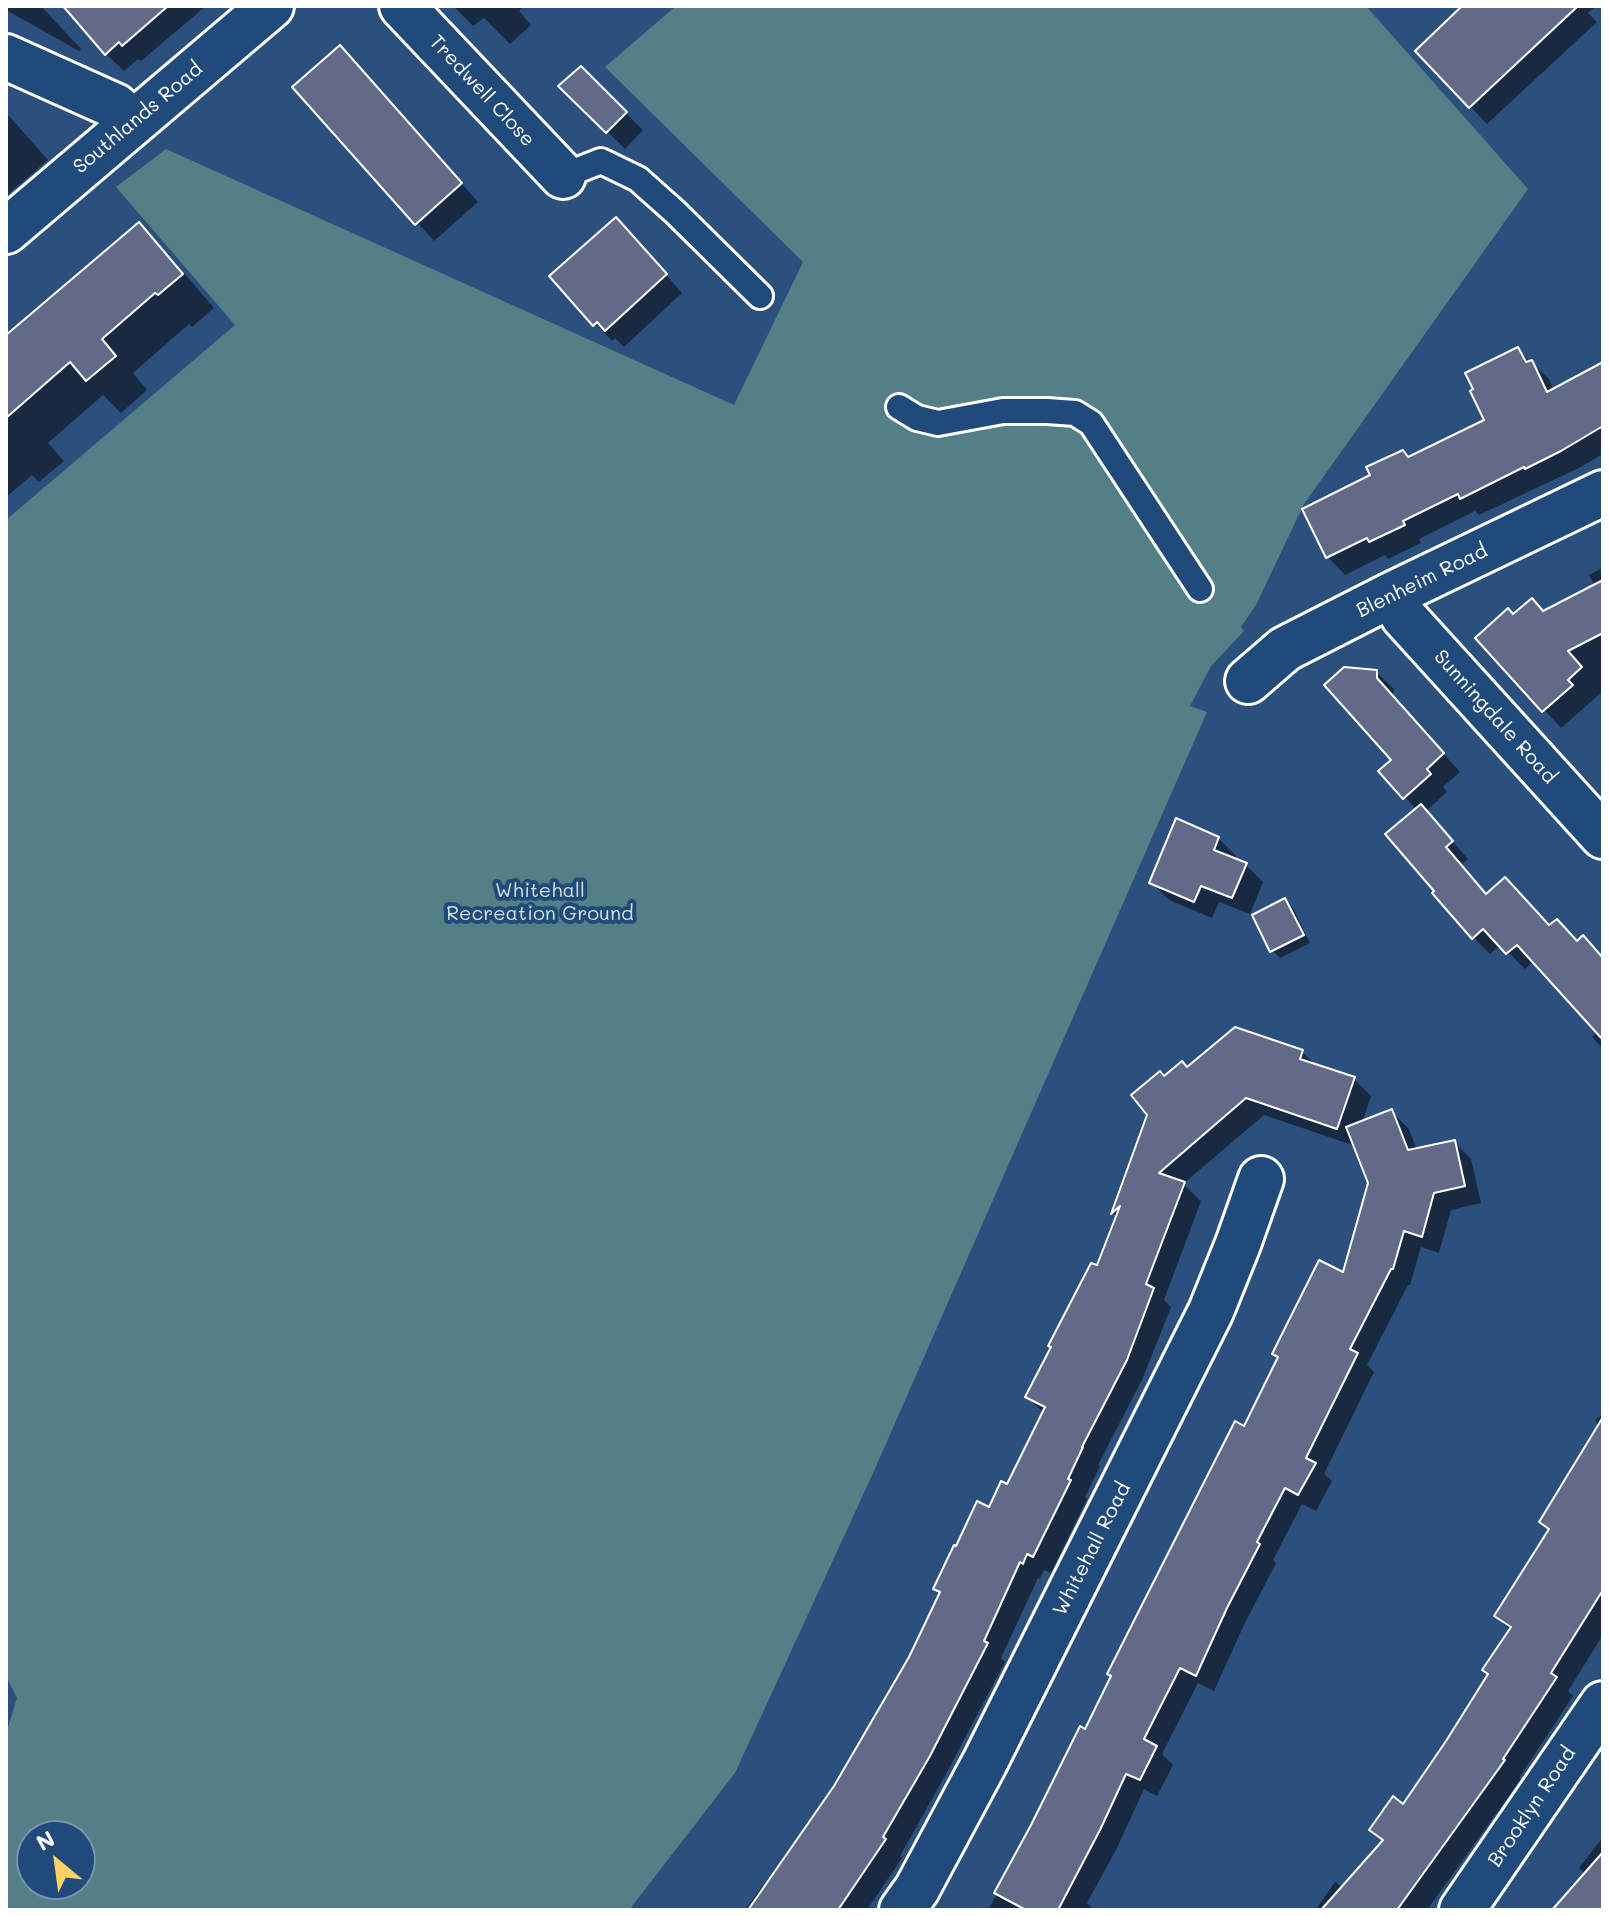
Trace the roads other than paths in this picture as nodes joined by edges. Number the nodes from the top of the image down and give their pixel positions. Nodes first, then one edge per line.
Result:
1 (271, 6) edge
2 (402, 6) edge
3 (6, 57) edge
4 (133, 122) junction
5 (563, 176) joint
6 (6, 231) edge
7 (760, 296) dead end
8 (899, 407) dead end
9 (1603, 493) edge
10 (1200, 589) dead end
11 (1391, 595) junction
12 (1248, 681) dead end
13 (1603, 836) edge
14 (1261, 1179) dead end
15 (1603, 1704) edge
16 (902, 1910) edge
17 (1462, 1910) edge

1 - 4 street, Southlands Road
2 - 5 street, Tredwell Close
3 - 4 street
4 - 6 street, Southlands Road
5 - 7 lane
8 - 10 lane
9 - 11 street, Blenheim Road
11 - 12 street, Blenheim Road
11 - 13 street, Sunningdale Road
14 - 16 street, Whitehall Road
15 - 17 street, Brooklyn Road

